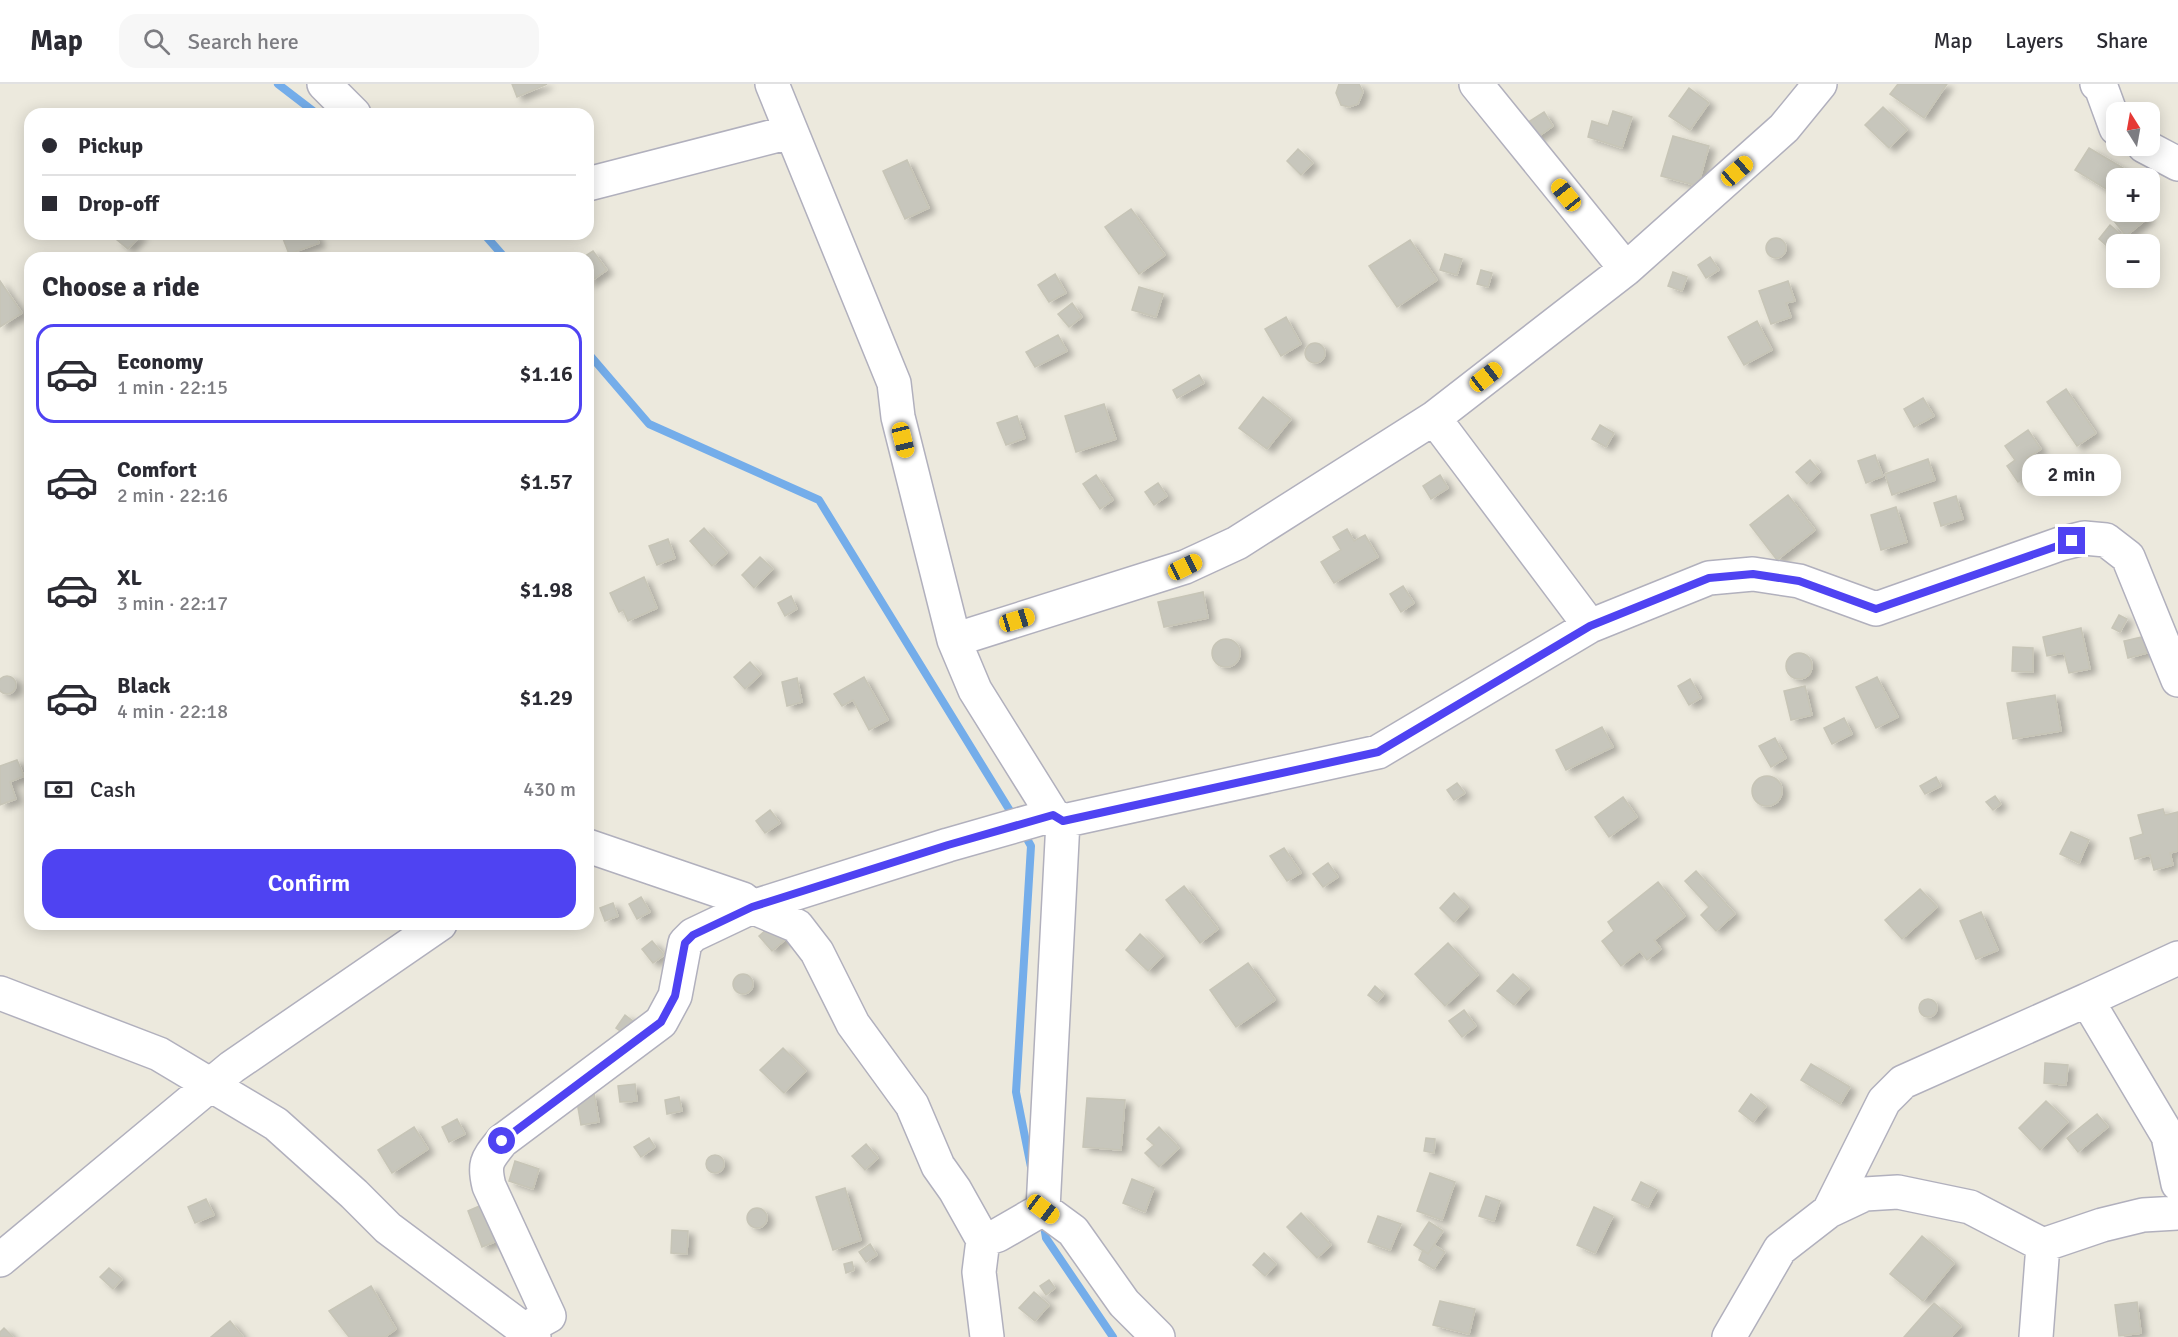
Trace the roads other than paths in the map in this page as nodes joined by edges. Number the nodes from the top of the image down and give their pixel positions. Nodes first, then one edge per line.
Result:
1 (324, 84) edge
2 (772, 84) edge
3 (1476, 84) edge
4 (1820, 84) edge
5 (2097, 84) edge
6 (2106, 102) edge
7 (348, 108) edge
8 (790, 132) junction
9 (2160, 154) edge
10 (2178, 164) edge
11 (594, 182) edge
12 (1626, 269) junction
13 (1434, 418) junction
14 (1590, 626) junction
15 (954, 640) junction
16 (2177, 676) edge
17 (1058, 818) junction
18 (594, 848) edge
19 (752, 907) junction
20 (431, 930) edge
21 (2178, 958) edge
22 (0, 993) edge
23 (2087, 1000) junction
24 (210, 1086) junction
25 (2178, 1184) edge
26 (1829, 1211) junction
27 (2178, 1213) edge
28 (1010, 1227) junction
29 (2043, 1245) junction
30 (0, 1260) edge
31 (530, 1333) edge
32 (987, 1337) edge
33 (1158, 1337) edge
34 (1729, 1337) edge
35 (2036, 1337) edge

1 - 7 street
2 - 8 street
3 - 12 street
4 - 12 street
5 - 6 street
8 - 11 street
8 - 15 street
9 - 10 street
12 - 13 street
13 - 14 street
13 - 15 street
14 - 16 street
14 - 17 street
15 - 17 street
17 - 19 street
17 - 28 street
18 - 19 street
19 - 28 street
19 - 31 street
20 - 24 street
21 - 23 street
22 - 24 street
23 - 25 street
23 - 26 street
24 - 30 street
24 - 31 street
26 - 29 street
26 - 34 street
27 - 29 street
28 - 32 street
28 - 33 street
29 - 35 street

